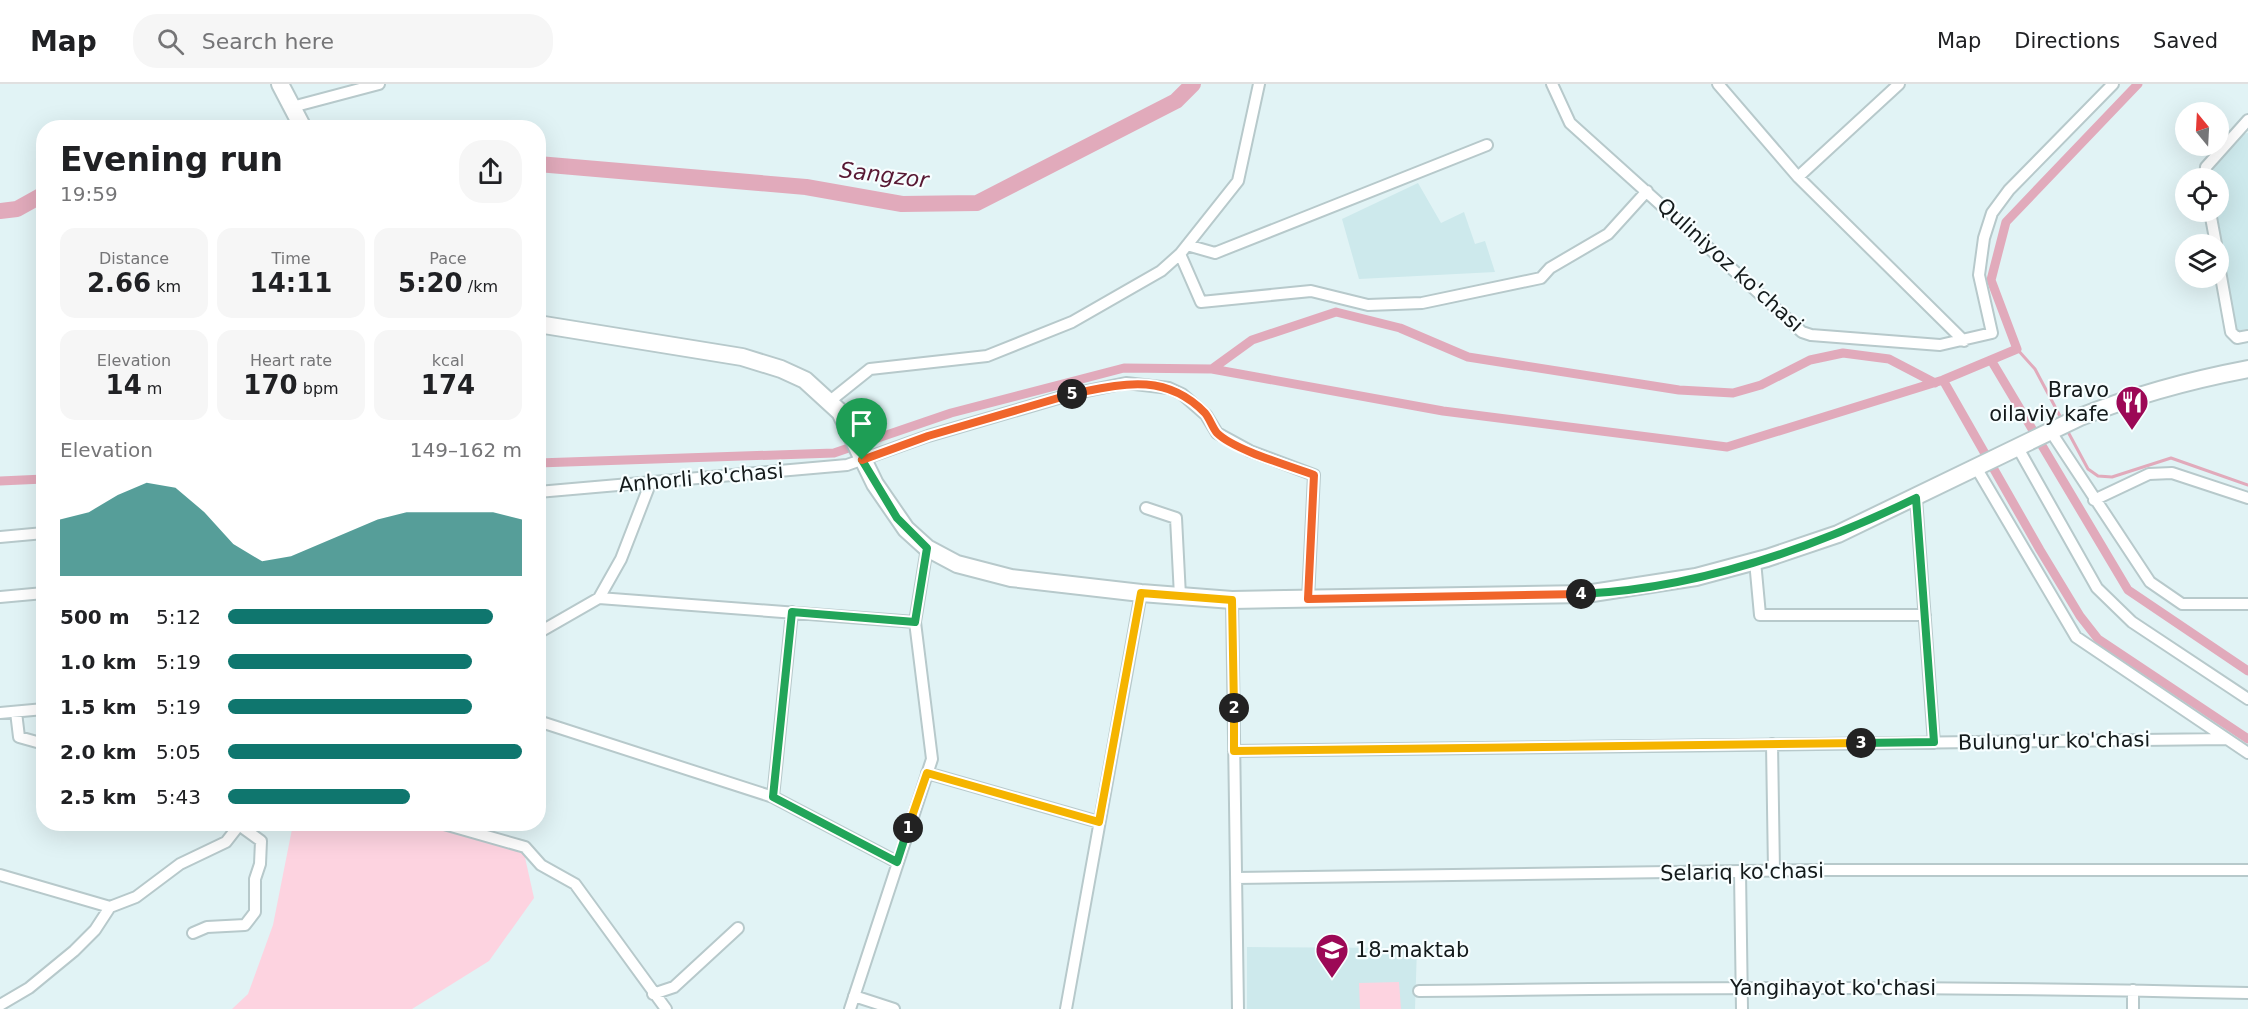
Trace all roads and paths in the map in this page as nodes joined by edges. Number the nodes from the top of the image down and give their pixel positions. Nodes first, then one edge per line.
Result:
1 (280, 84) edge
2 (379, 84) edge
3 (1259, 84) edge
4 (1552, 84) edge
5 (1718, 84) edge
6 (1899, 84) edge
7 (2113, 84) edge
8 (292, 107) junction
9 (299, 120) edge
10 (2248, 120) edge
11 (1487, 145) dead end
12 (2206, 168) edge
13 (1798, 177) junction
14 (1647, 191) junction
15 (1183, 250) junction
16 (2223, 288) edge
17 (546, 325) edge
18 (2248, 336) edge
19 (1964, 341) junction
20 (2248, 369) edge
21 (830, 401) junction
22 (2056, 429) junction
23 (2016, 449) junction
24 (862, 460) junction
25 (1978, 468) junction
26 (650, 484) junction
27 (546, 491) edge
28 (1916, 498) junction
29 (2248, 498) edge
30 (2094, 500) junction
31 (1146, 508) dead end
32 (36, 534) edge
33 (0, 537) edge
34 (927, 548) junction
35 (1755, 561) junction
36 (1141, 593) junction
37 (36, 594) edge
38 (1180, 596) junction
39 (0, 597) edge
40 (599, 598) junction
41 (1308, 599) junction
42 (1232, 600) junction
43 (2248, 604) edge
44 (792, 612) junction
45 (1925, 615) junction
46 (915, 622) junction
47 (546, 628) edge
48 (2248, 699) edge
49 (36, 710) edge
50 (16, 712) junction
51 (0, 713) edge
52 (546, 724) edge
53 (2227, 739) junction
54 (36, 742) edge
55 (1934, 742) junction
56 (1773, 744) junction
57 (1234, 751) junction
58 (2248, 753) edge
59 (927, 773) junction
60 (773, 797) junction
61 (1099, 822) junction
62 (234, 831) edge
63 (248, 831) edge
64 (469, 831) edge
65 (897, 862) junction
66 (2248, 870) edge
67 (1774, 871) junction
68 (1740, 872) junction
69 (0, 875) edge
70 (1236, 878) junction
71 (110, 907) junction
72 (738, 928) dead end
73 (193, 933) dead end
74 (1742, 988) junction
75 (2133, 990) junction
76 (1419, 991) dead end
77 (2248, 993) edge
78 (653, 994) junction
79 (854, 996) junction
80 (0, 1005) edge
81 (666, 1009) edge
82 (850, 1009) edge
83 (894, 1009) edge
84 (1066, 1009) edge
85 (1238, 1009) edge
86 (1742, 1009) edge
87 (2133, 1009) edge

1 - 8 main road
2 - 8 street
3 - 15 street
4 - 14 street, Quliniyoz ko'chasi
5 - 13 street
6 - 13 street
7 - 19 street, Quliniyoz ko'chasi
8 - 9 main road
10 - 12 street
11 - 15 street
13 - 19 street
14 - 15 street
14 - 19 street, Quliniyoz ko'chasi
15 - 21 street
16 - 18 street
17 - 21 main road
20 - 22 main road
21 - 24 main road
22 - 23 main road
22 - 30 street
23 - 25 main road
23 - 48 street
24 - 26 street, Anhorli ko'chasi
24 - 34 main road
24 - 41 street, Anhorli ko'chasi
25 - 28 main road
25 - 53 street
26 - 27 street, Anhorli ko'chasi
26 - 40 street
28 - 35 main road
28 - 45 street
29 - 30 street
30 - 43 street
31 - 38 street
32 - 33 street
34 - 36 main road
34 - 46 street
35 - 41 main road
35 - 45 street
36 - 38 main road
36 - 61 street
37 - 39 street
38 - 42 main road
40 - 44 street
40 - 47 street
41 - 42 main road
42 - 57 street
44 - 46 street
44 - 60 street
45 - 55 street
46 - 59 street
49 - 50 street
50 - 51 street
50 - 54 street
52 - 60 street
53 - 55 street, Bulung'ur ko'chasi
53 - 58 street
55 - 56 street, Bulung'ur ko'chasi
56 - 57 street, Bulung'ur ko'chasi
56 - 67 street
57 - 70 street
59 - 61 street
59 - 65 street
60 - 65 street
61 - 84 street
62 - 71 street
63 - 73 street
64 - 78 street
65 - 79 street
66 - 67 street, Selariq ko'chasi
67 - 68 street, Selariq ko'chasi
68 - 70 street, Selariq ko'chasi
68 - 74 street
69 - 71 street
70 - 85 street
71 - 80 street
72 - 78 street
74 - 75 street, Yangihayot ko'chasi
74 - 76 street, Yangihayot ko'chasi
74 - 86 street
75 - 77 street, Yangihayot ko'chasi
75 - 87 street
78 - 81 street
79 - 82 street
79 - 83 street

